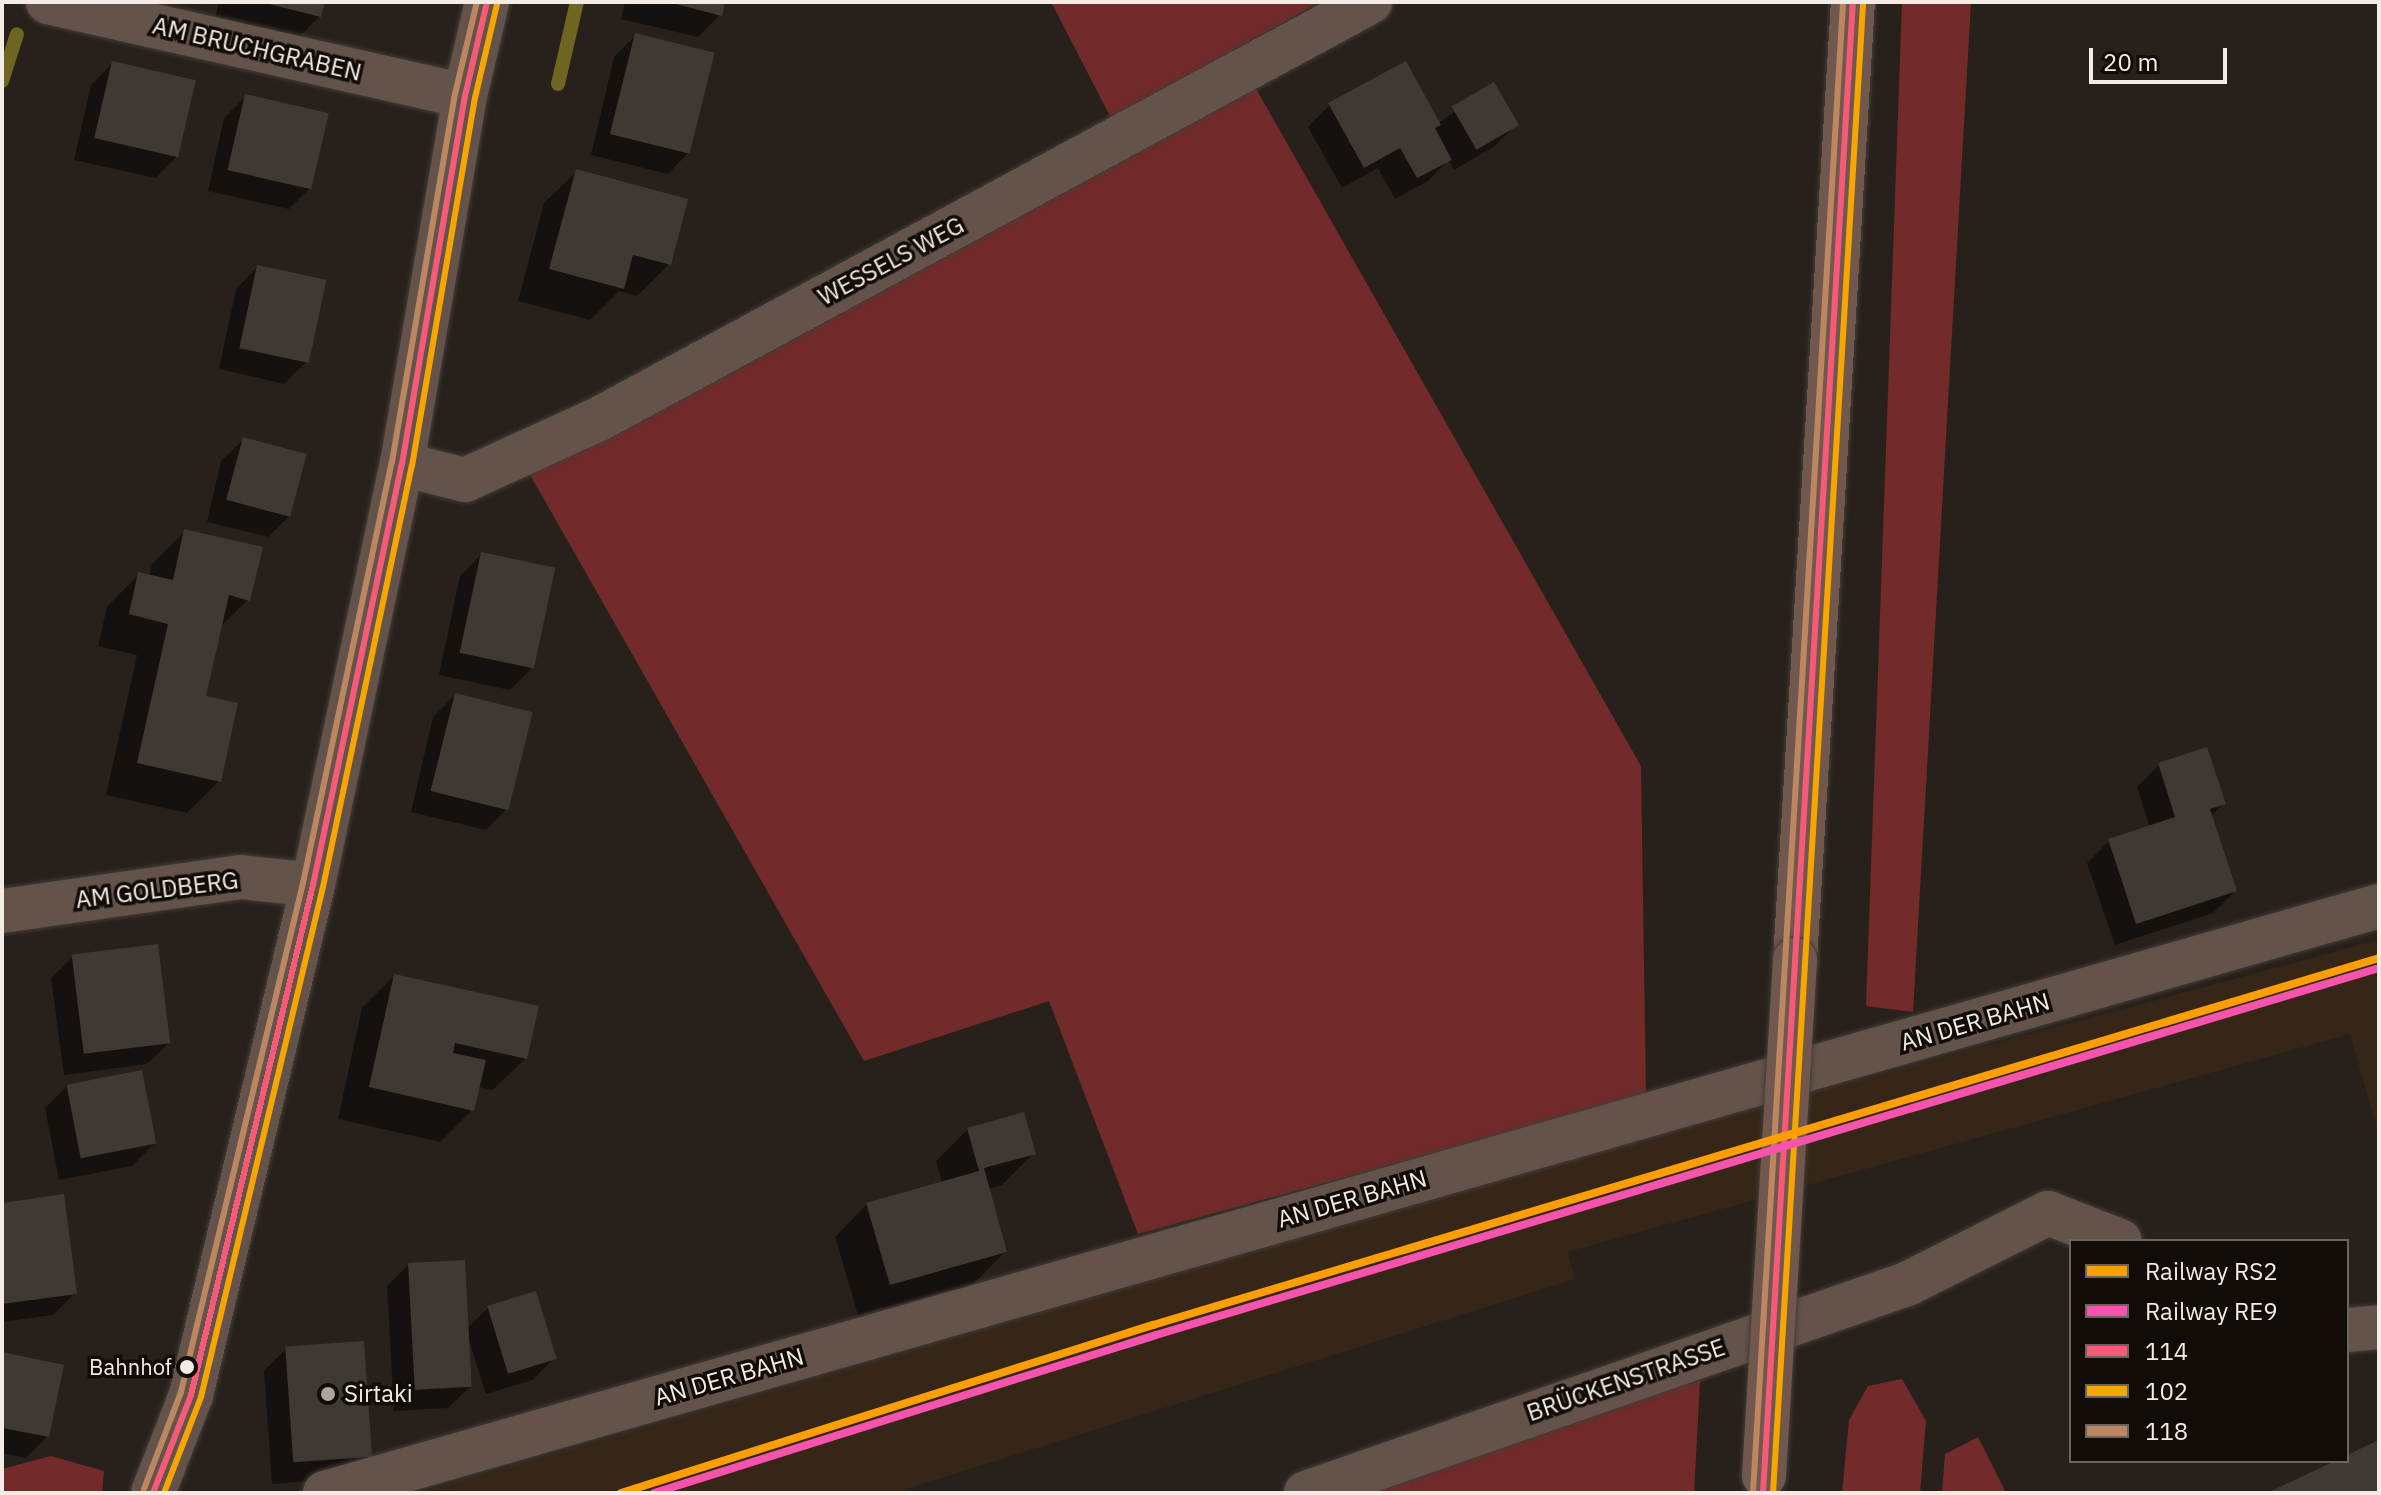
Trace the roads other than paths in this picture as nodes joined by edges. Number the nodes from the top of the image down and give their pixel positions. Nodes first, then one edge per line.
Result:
1 (48, 2) edge
2 (487, 2) edge
3 (1370, 2) edge
4 (1853, 2) edge
5 (465, 96) junction
6 (402, 464) junction
7 (313, 885) junction
8 (2379, 906) edge
9 (2, 911) edge
10 (2115, 1239) edge
11 (2379, 1327) edge
12 (2349, 1330) edge
13 (1764, 1484) edge
14 (160, 1492) edge
15 (325, 1493) edge
16 (1306, 1493) edge

1 - 5 street, AM BRUCHGRABEN
2 - 5 street
3 - 6 street, WESSELS WEG
4 - 13 main road, bridge
5 - 6 street
6 - 7 street
7 - 9 street, AM GOLDBERG
7 - 14 street
8 - 15 street, AN DER BAHN
10 - 16 street, BRÜCKENSTRASSE
11 - 12 street

